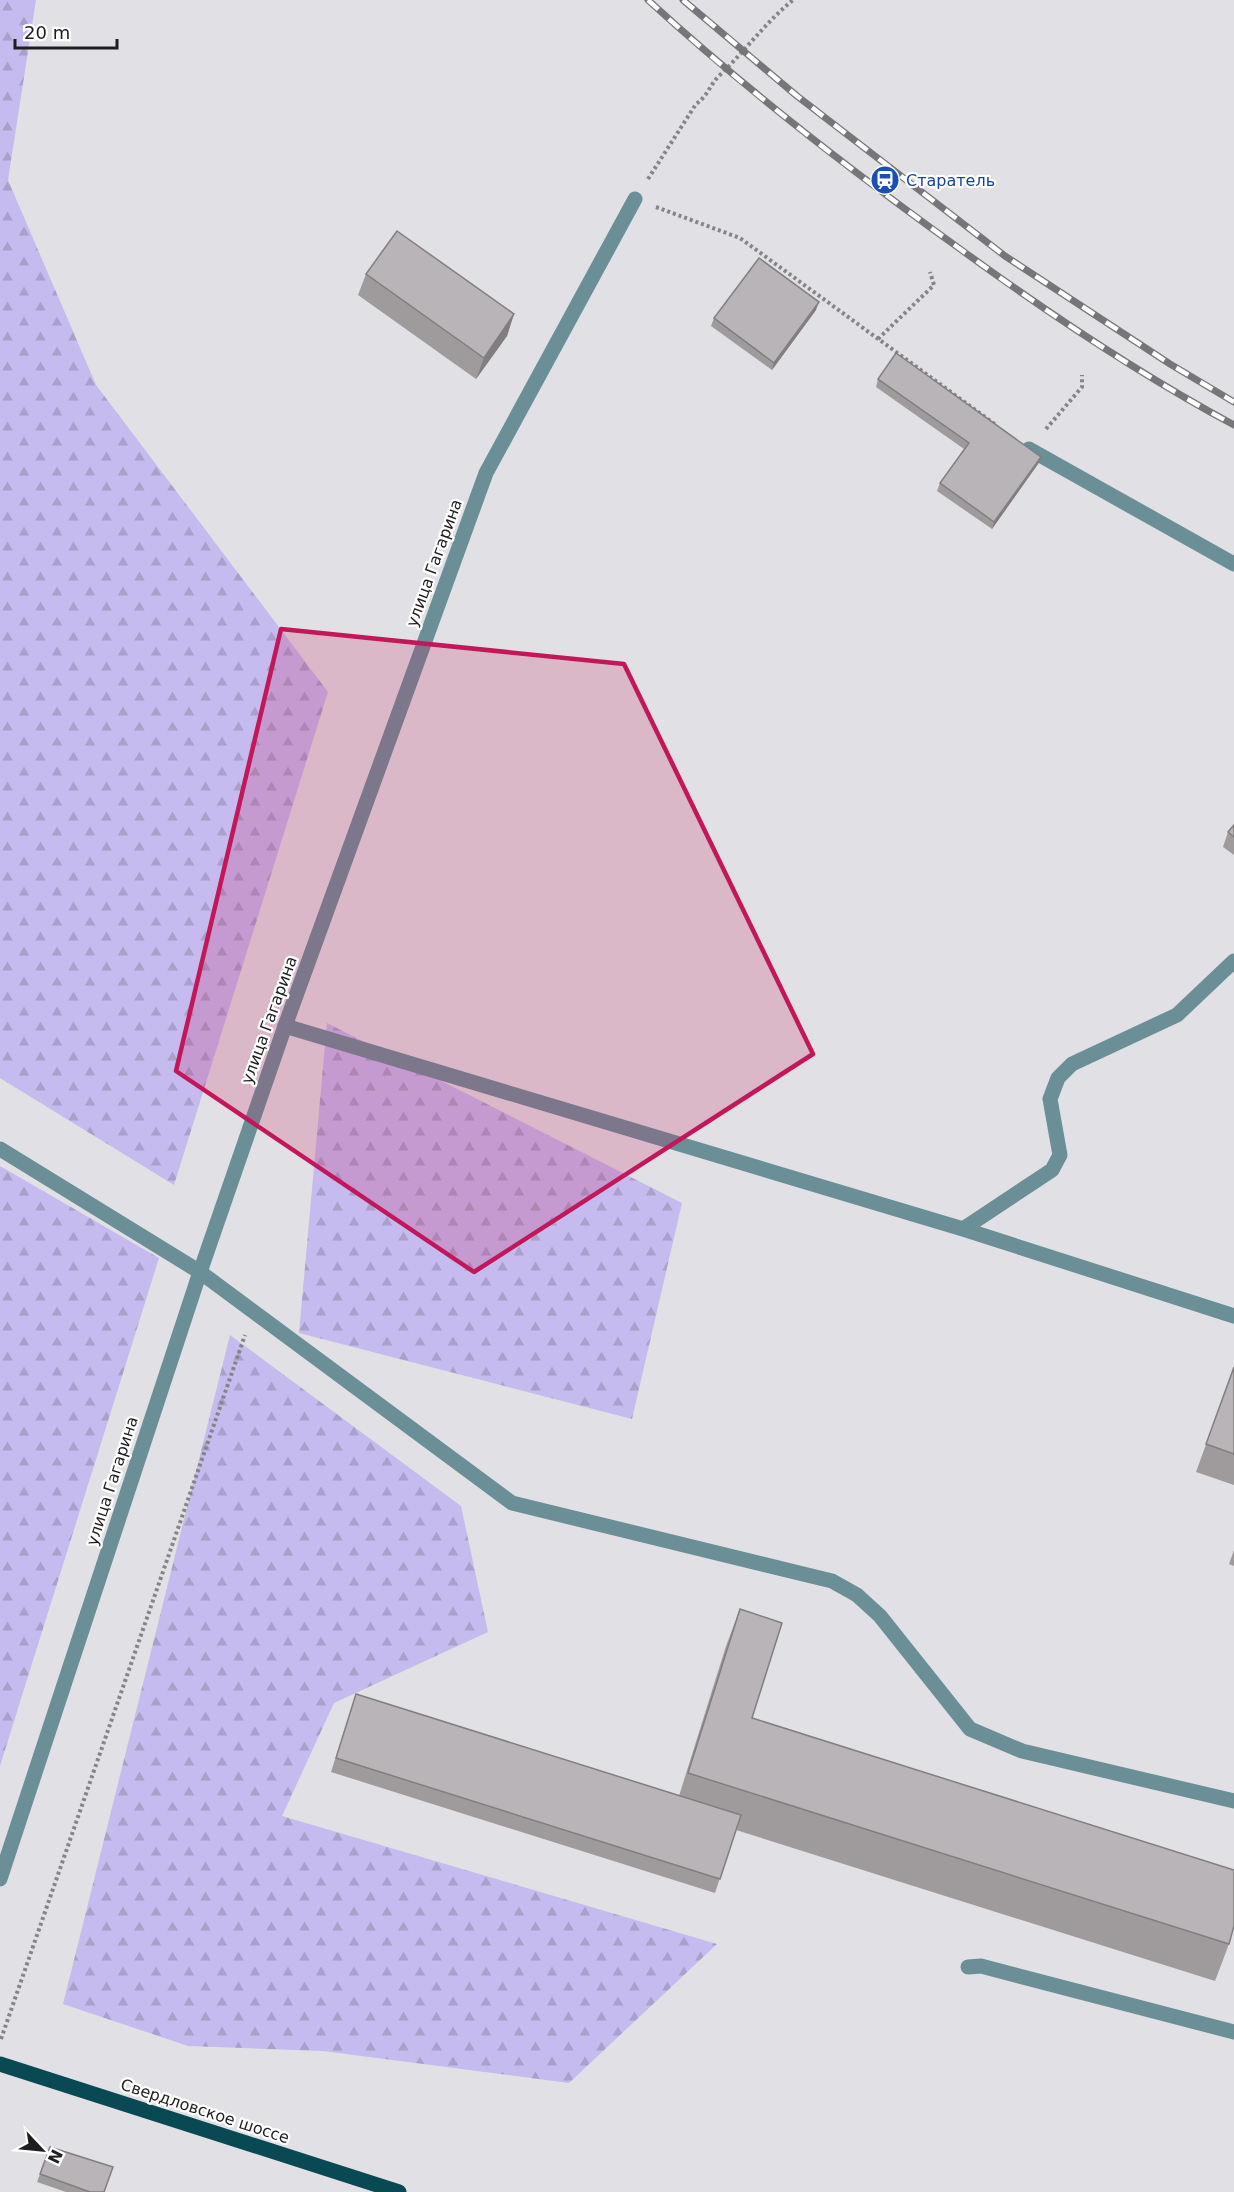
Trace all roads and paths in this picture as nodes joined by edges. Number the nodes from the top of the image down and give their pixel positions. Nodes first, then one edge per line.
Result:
1 (794, 0) edge
2 (635, 199) junction
3 (930, 272) dead end
4 (878, 339) junction
5 (1082, 375) dead end
6 (1029, 449) junction
7 (1234, 564) edge
8 (1234, 961) edge
9 (285, 1026) junction
10 (0, 1149) edge
11 (963, 1229) junction
12 (200, 1272) junction
13 (254, 1311) junction
14 (1234, 1316) edge
15 (1234, 1801) edge
16 (0, 1879) edge
17 (968, 1967) dead end
18 (1234, 2032) edge
19 (0, 2043) edge
20 (0, 2064) edge
21 (399, 2192) edge

1 - 2 path
2 - 4 path
2 - 9 street, улица Гагарина
3 - 4 path
4 - 6 path
5 - 6 path
6 - 7 street
8 - 11 street
9 - 11 street
9 - 12 street, улица Гагарина
10 - 12 street
11 - 14 street
12 - 13 street
12 - 16 street, улица Гагарина
13 - 15 street
13 - 19 path
17 - 18 street
20 - 21 main road, Свердловское шоссе

